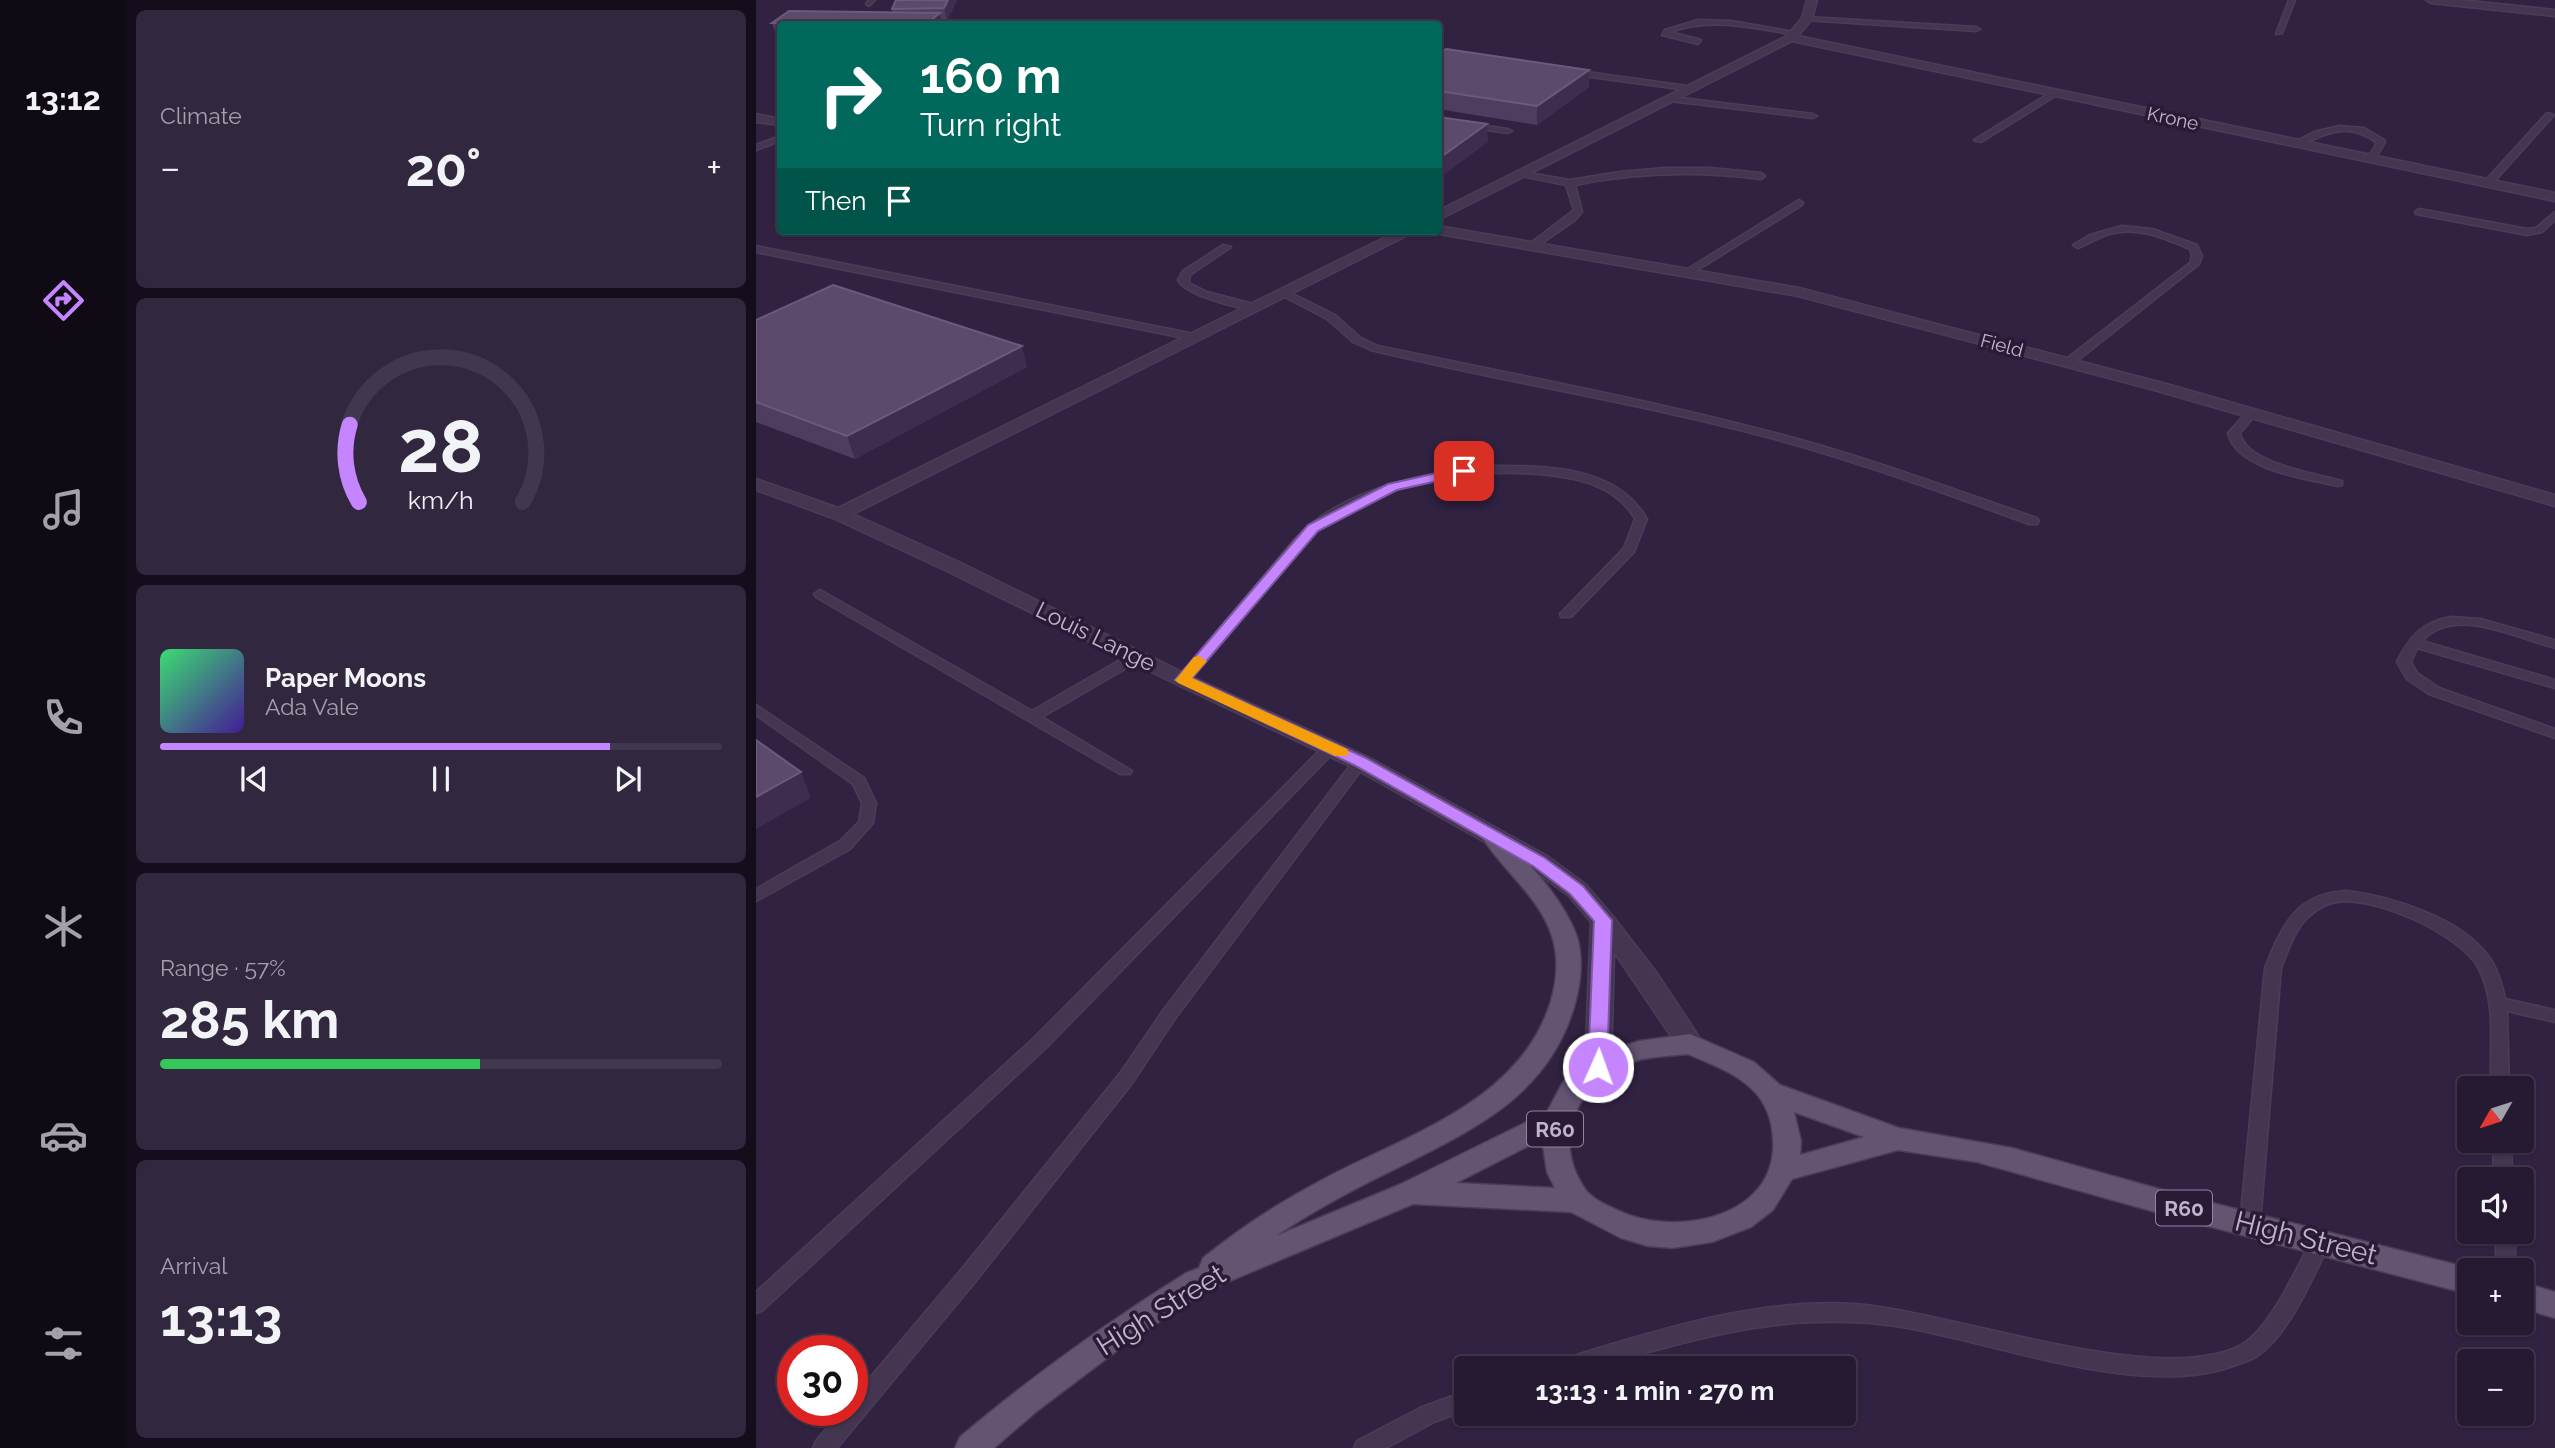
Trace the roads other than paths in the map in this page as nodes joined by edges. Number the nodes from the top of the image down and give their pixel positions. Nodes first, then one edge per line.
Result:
1 (1812, 0) edge
2 (2292, 0) edge
3 (2431, 0) edge
4 (2555, 13) edge
5 (1807, 19) junction
6 (1976, 29) dead end
7 (2278, 33) dead end
8 (1793, 36) junction
9 (1698, 43) dead end
10 (1566, 71) edge
11 (1694, 89) junction
12 (2056, 93) junction
13 (1673, 99) junction
14 (2550, 115) dead end
15 (1813, 116) dead end
16 (756, 118) edge
17 (777, 122) edge
18 (1442, 122) edge
19 (1508, 131) edge
20 (777, 139) edge
21 (1978, 140) dead end
22 (2297, 144) junction
23 (756, 148) edge
24 (2371, 159) junction
25 (1525, 174) junction
26 (1760, 176) dead end
27 (1570, 183) junction
28 (2488, 183) junction
29 (2555, 197) edge
30 (1799, 203) dead end
31 (2418, 212) dead end
32 (1442, 214) edge
33 (2555, 215) edge
34 (1442, 231) edge
35 (1401, 235) edge
36 (1532, 246) junction
37 (2078, 246) dead end
38 (1226, 247) dead end
39 (756, 248) edge
40 (1688, 272) junction
41 (1284, 293) junction
42 (1254, 307) junction
43 (1194, 337) junction
44 (2069, 362) junction
45 (2252, 413) junction
46 (2338, 483) dead end
47 (756, 484) edge
48 (2555, 501) edge
49 (839, 514) junction
50 (2032, 521) dead end
51 (820, 594) dead end
52 (1566, 614) dead end
53 (2413, 643) junction
54 (2555, 643) edge
55 (1138, 656) junction
56 (1183, 680) junction
57 (2555, 684) edge
58 (756, 709) edge
59 (1034, 716) junction
60 (2555, 734) edge
61 (1331, 748) junction
62 (1360, 762) junction
63 (1125, 771) dead end
64 (1493, 837) junction
65 (756, 896) edge
66 (1603, 920) junction
67 (2497, 1003) junction
68 (2555, 1016) edge
69 (1690, 1044) junction
70 (1598, 1067) junction
71 (2500, 1076) edge
72 (1770, 1092) junction
73 (1556, 1119) junction
74 (1898, 1139) junction
75 (1782, 1171) junction
76 (1411, 1192) junction
77 (1577, 1201) junction
78 (2250, 1223) junction
79 (2321, 1241) junction
80 (2457, 1278) edge
81 (1196, 1282) junction
82 (2534, 1299) edge
83 (756, 1304) edge
84 (2555, 1305) edge
85 (1604, 1356) edge
86 (1454, 1405) edge
87 (1370, 1447) edge
88 (824, 1448) edge
89 (971, 1448) edge

1 - 5 street
2 - 7 lane
3 - 4 street
5 - 6 lane
5 - 8 street
8 - 9 lane
8 - 11 street
8 - 12 street, Krone
10 - 11 lane
11 - 13 street
12 - 21 lane
12 - 22 street, Krone
13 - 15 lane
13 - 25 street
14 - 28 lane
16 - 17 street
18 - 19 lane
20 - 23 lane
22 - 24 street, Krone
22 - 24 lane
24 - 28 street, Krone
25 - 27 lane
25 - 32 street
26 - 27 lane
27 - 36 lane
28 - 29 street, Krone
30 - 40 lane
31 - 33 lane
34 - 36 street, Field
35 - 41 street
36 - 40 street, Field
37 - 44 lane
38 - 42 lane
39 - 43 lane
40 - 44 street, Field
41 - 42 street
41 - 50 lane
42 - 43 street
43 - 49 street
44 - 45 street, Field
45 - 46 lane
45 - 48 street, Field
47 - 49 street, Louis Lange
49 - 55 street, Louis Lange
51 - 59 lane
52 - 56 lane
53 - 54 lane
53 - 57 lane
53 - 60 lane
55 - 56 street, Louis Lange
55 - 59 lane
56 - 61 street, Louis Lange
58 - 65 lane
59 - 63 lane
61 - 62 street, Louis Lange
61 - 83 lane
62 - 64 street, Louis Lange
62 - 88 lane
64 - 66 street, Louis Lange
64 - 81 main road
66 - 69 street, Louis Lange
66 - 70 street
67 - 68 lane
67 - 71 lane
67 - 78 lane
69 - 70 main road, R60
69 - 72 main road, High Street / R60
70 - 73 main road, R60
72 - 74 main road, High Street / R60
72 - 75 main road, High Street / R60
73 - 76 main road, High Street / R60
73 - 77 main road, R60
74 - 75 main road, High Street / R60
74 - 78 main road, High Street / R60
75 - 77 main road, High Street / R60
76 - 77 main road, High Street / R60
76 - 81 main road, High Street / R60
78 - 79 main road, High Street / R60
79 - 80 main road, High Street / R60
79 - 85 lane
81 - 89 main road, High Street / R60
82 - 84 main road
86 - 87 lane

